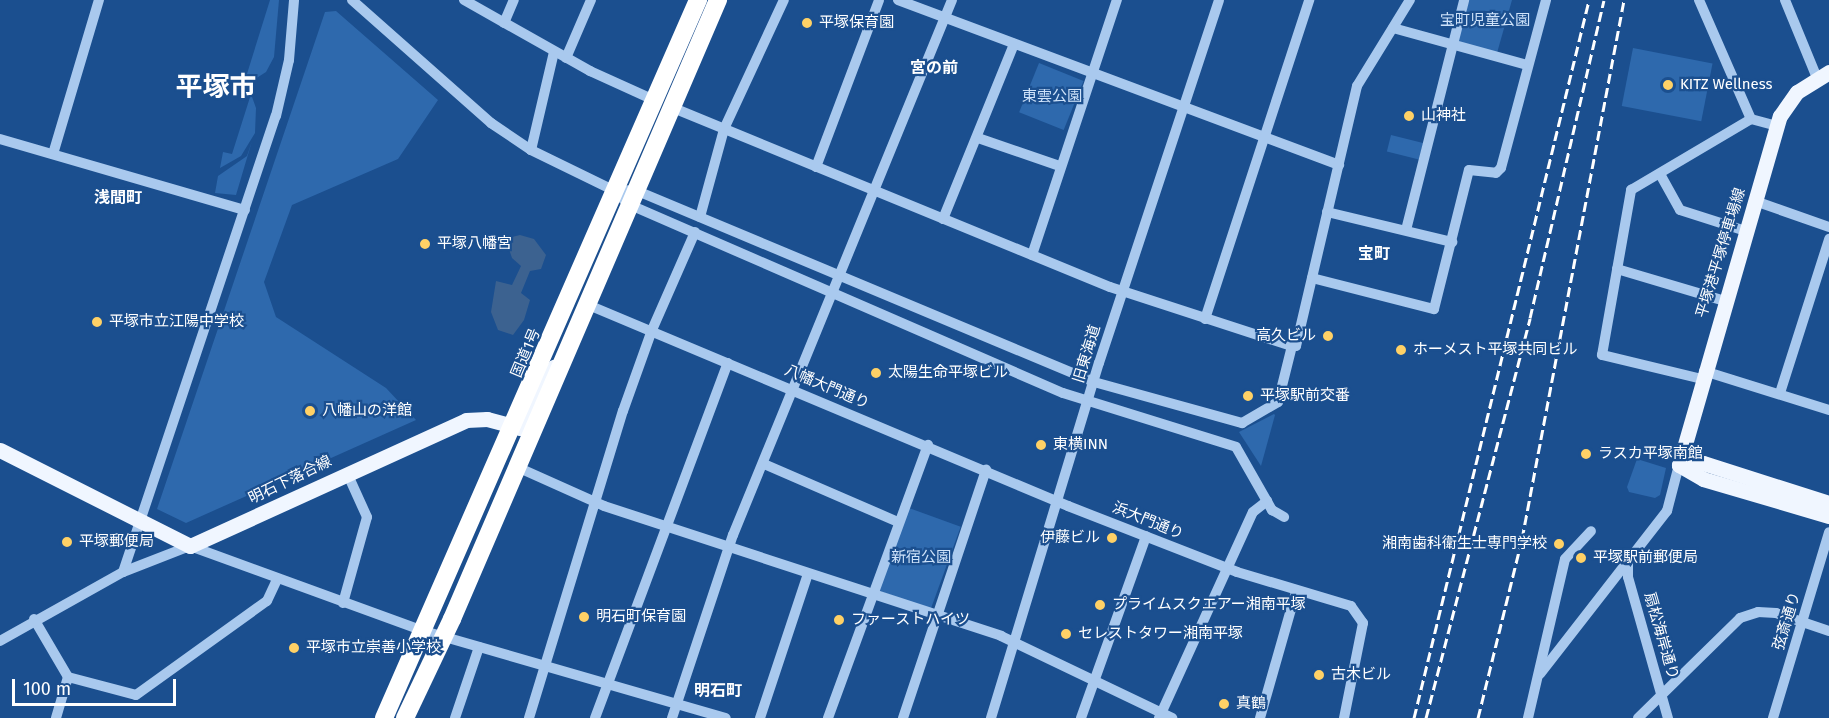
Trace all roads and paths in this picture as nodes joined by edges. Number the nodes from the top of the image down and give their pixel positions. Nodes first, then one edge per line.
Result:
1 (99, 0) edge
2 (294, 0) edge
3 (352, 0) edge
4 (464, 0) edge
5 (514, 0) edge
6 (591, 0) edge
7 (698, 0) edge
8 (718, 0) edge
9 (784, 0) edge
10 (879, 0) edge
11 (898, 0) edge
12 (952, 0) edge
13 (1117, 0) edge
14 (1219, 0) edge
15 (1308, 0) edge
16 (1410, 0) edge
17 (1464, 0) edge
18 (1546, 0) edge
19 (1699, 0) edge
20 (1785, 0) edge
21 (945, 18) junction
22 (504, 23) junction
23 (1393, 28) junction
24 (1014, 44) junction
25 (1451, 44) junction
26 (554, 52) junction
27 (566, 58) junction
28 (1527, 65) junction
29 (1092, 73) junction
30 (1823, 75) edge
31 (654, 99) junction
32 (671, 107) junction
33 (1184, 107) junction
34 (1751, 119) junction
35 (1777, 126) junction
36 (724, 129) junction
37 (978, 138) junction
38 (0, 139) edge
39 (1266, 139) junction
40 (531, 150) junction
41 (53, 154) junction
42 (1339, 165) junction
43 (1060, 166) junction
44 (816, 167) junction
45 (1660, 174) junction
46 (595, 182) junction
47 (876, 193) junction
48 (626, 195) junction
49 (1755, 201) junction
50 (245, 210) junction
51 (1327, 212) junction
52 (604, 215) junction
53 (700, 217) junction
54 (943, 219) junction
55 (1829, 227) edge
56 (1406, 231) junction
57 (1746, 231) junction
58 (695, 232) junction
59 (1829, 239) edge
60 (1452, 242) junction
61 (1032, 255) junction
62 (1617, 269) junction
63 (841, 278) junction
64 (1312, 278) junction
65 (1123, 292) junction
66 (834, 294) junction
67 (1725, 300) junction
68 (586, 304) junction
69 (1204, 319) junction
70 (651, 330) junction
71 (1292, 346) junction
72 (566, 350) junction
73 (728, 363) junction
74 (1703, 375) junction
75 (1094, 382) junction
76 (795, 390) junction
77 (1780, 393) junction
78 (1088, 402) junction
79 (1829, 410) edge
80 (514, 427) junction
81 (928, 445) junction
82 (0, 450) edge
83 (764, 464) junction
84 (1679, 465) junction
85 (517, 467) junction
86 (986, 470) junction
87 (347, 473) junction
88 (1056, 500) junction
89 (1267, 501) junction
90 (596, 502) junction
91 (1829, 503) edge
92 (479, 506) junction
93 (1829, 516) edge
94 (1284, 517) dead end
95 (139, 519) junction
96 (898, 522) junction
97 (666, 527) junction
98 (1591, 531) dead end
99 (1829, 532) edge
100 (1146, 536) junction
101 (190, 546) junction
102 (729, 547) junction
103 (1628, 562) junction
104 (1229, 569) junction
105 (123, 572) junction
106 (808, 574) junction
107 (277, 580) junction
108 (1296, 592) junction
109 (872, 594) junction
110 (343, 603) junction
111 (936, 615) junction
112 (34, 619) junction
113 (1802, 622) junction
114 (424, 631) junction
115 (1829, 631) edge
116 (444, 636) junction
117 (0, 641) edge
118 (1014, 643) junction
119 (479, 647) junction
120 (545, 666) junction
121 (1540, 674) junction
122 (68, 677) junction
123 (606, 683) junction
124 (1094, 683) junction
125 (1662, 694) junction
126 (677, 703) junction
127 (1164, 717) edge
128 (56, 718) edge
129 (384, 718) edge
130 (405, 718) edge
131 (455, 718) edge
132 (529, 718) edge
133 (595, 718) edge
134 (672, 718) edge
135 (726, 718) edge
136 (760, 718) edge
137 (828, 718) edge
138 (903, 718) edge
139 (991, 718) edge
140 (1081, 718) edge
141 (1260, 718) edge
142 (1344, 718) edge
143 (1528, 718) edge
144 (1638, 718) edge
145 (1668, 718) edge
146 (1773, 718) edge

1 - 41 street
2 - 50 street
3 - 40 street
4 - 22 street
5 - 22 street
6 - 27 street
7 - 31 highway, 国道1号
8 - 32 highway, 国道1号
9 - 36 street
10 - 44 street
11 - 21 street
12 - 21 street
13 - 29 street
14 - 33 street, 旧東海道
15 - 39 street
16 - 23 street
17 - 25 street
18 - 28 street
19 - 34 street
20 - 30 street
21 - 24 street
21 - 47 street
22 - 26 street
23 - 25 street
23 - 42 street
24 - 29 street
24 - 37 street
25 - 28 street
25 - 56 street
26 - 27 street
26 - 40 street
27 - 31 street
28 - 60 street
29 - 33 street
29 - 43 street
30 - 35 main road, 平塚港平塚停車場線
31 - 48 highway, 国道1号
32 - 36 street
32 - 48 highway, 国道1号
33 - 39 street
33 - 65 street, 旧東海道
34 - 35 street
34 - 45 street
35 - 49 main road, 平塚港平塚停車場線
36 - 44 street
36 - 53 street
37 - 43 street
37 - 54 street
38 - 41 street
39 - 42 street
39 - 69 street
40 - 46 street
41 - 50 street
42 - 51 street
43 - 61 street
44 - 47 street
45 - 57 street
45 - 62 street
46 - 48 street
46 - 52 street
47 - 54 street
47 - 63 street
48 - 52 highway, 国道1号
48 - 53 street
48 - 58 street
48 - 68 highway, 国道1号
49 - 55 street
49 - 57 main road, 平塚港平塚停車場線
50 - 95 street
51 - 56 street
51 - 64 street
52 - 80 highway, 国道1号
53 - 63 street
54 - 61 street
56 - 60 street
57 - 67 main road, 平塚港平塚停車場線
58 - 66 street
58 - 70 street
59 - 77 street
60 - 64 street
61 - 65 street
62 - 67 street
62 - 74 street
63 - 66 street
63 - 75 street
64 - 71 street
65 - 69 street
65 - 75 street, 旧東海道
66 - 76 street
66 - 78 street
67 - 74 main road, 平塚港平塚停車場線
68 - 70 street, 八幡大門通り
68 - 72 highway, 国道1号
69 - 71 street
70 - 73 street, 八幡大門通り
70 - 90 street
71 - 75 street
72 - 80 main road
72 - 85 highway, 国道1号
73 - 76 street, 八幡大門通り
73 - 97 street
74 - 77 street
74 - 84 main road, 平塚港平塚停車場線
75 - 78 street, 旧東海道
76 - 81 street, 八幡大門通り
76 - 83 street
77 - 79 street
78 - 88 street, 旧東海道
78 - 89 street
80 - 87 main road, 明石下落合線
80 - 92 highway, 国道1号
81 - 86 street, 八幡大門通り
81 - 96 street
82 - 95 main road
83 - 96 street
83 - 102 street
84 - 91 main road
84 - 93 main road
84 - 103 street
85 - 90 street
85 - 92 highway
85 - 116 highway, 国道1号
86 - 88 street, 八幡大門通り
86 - 111 street
87 - 101 main road, 明石下落合線
87 - 110 street
88 - 100 street, 浜大門通り
88 - 118 street, 旧東海道
89 - 94 street
89 - 104 street
90 - 97 street
90 - 120 street
92 - 114 highway, 国道1号
95 - 101 main road
95 - 105 street
96 - 109 street
97 - 102 street
97 - 123 street
98 - 121 street
99 - 113 street, 弦斎通り
100 - 104 street, 浜大門通り
100 - 124 street
101 - 105 street
101 - 107 street
102 - 106 street
102 - 126 street
103 - 121 street
103 - 125 street, 扇松海岸通り
104 - 108 street, 浜大門通り
104 - 127 street
105 - 112 street
106 - 109 street
106 - 136 street
107 - 110 street
107 - 122 street
108 - 141 street
108 - 142 street, 浜大門通り
109 - 111 street
109 - 137 street
110 - 114 street
111 - 118 street
111 - 138 street
112 - 117 street
112 - 122 street
113 - 115 street
113 - 125 street
113 - 146 street, 弦斎通り
114 - 116 street
114 - 129 highway, 国道1号
116 - 119 street
116 - 130 highway, 国道1号
118 - 124 street
118 - 139 street, 旧東海道
119 - 120 street
119 - 131 street
120 - 123 street
120 - 132 street
121 - 143 street
122 - 128 street
123 - 126 street
123 - 133 street
124 - 127 street
124 - 140 street
125 - 144 street
125 - 145 street, 扇松海岸通り
126 - 134 street
126 - 135 street

